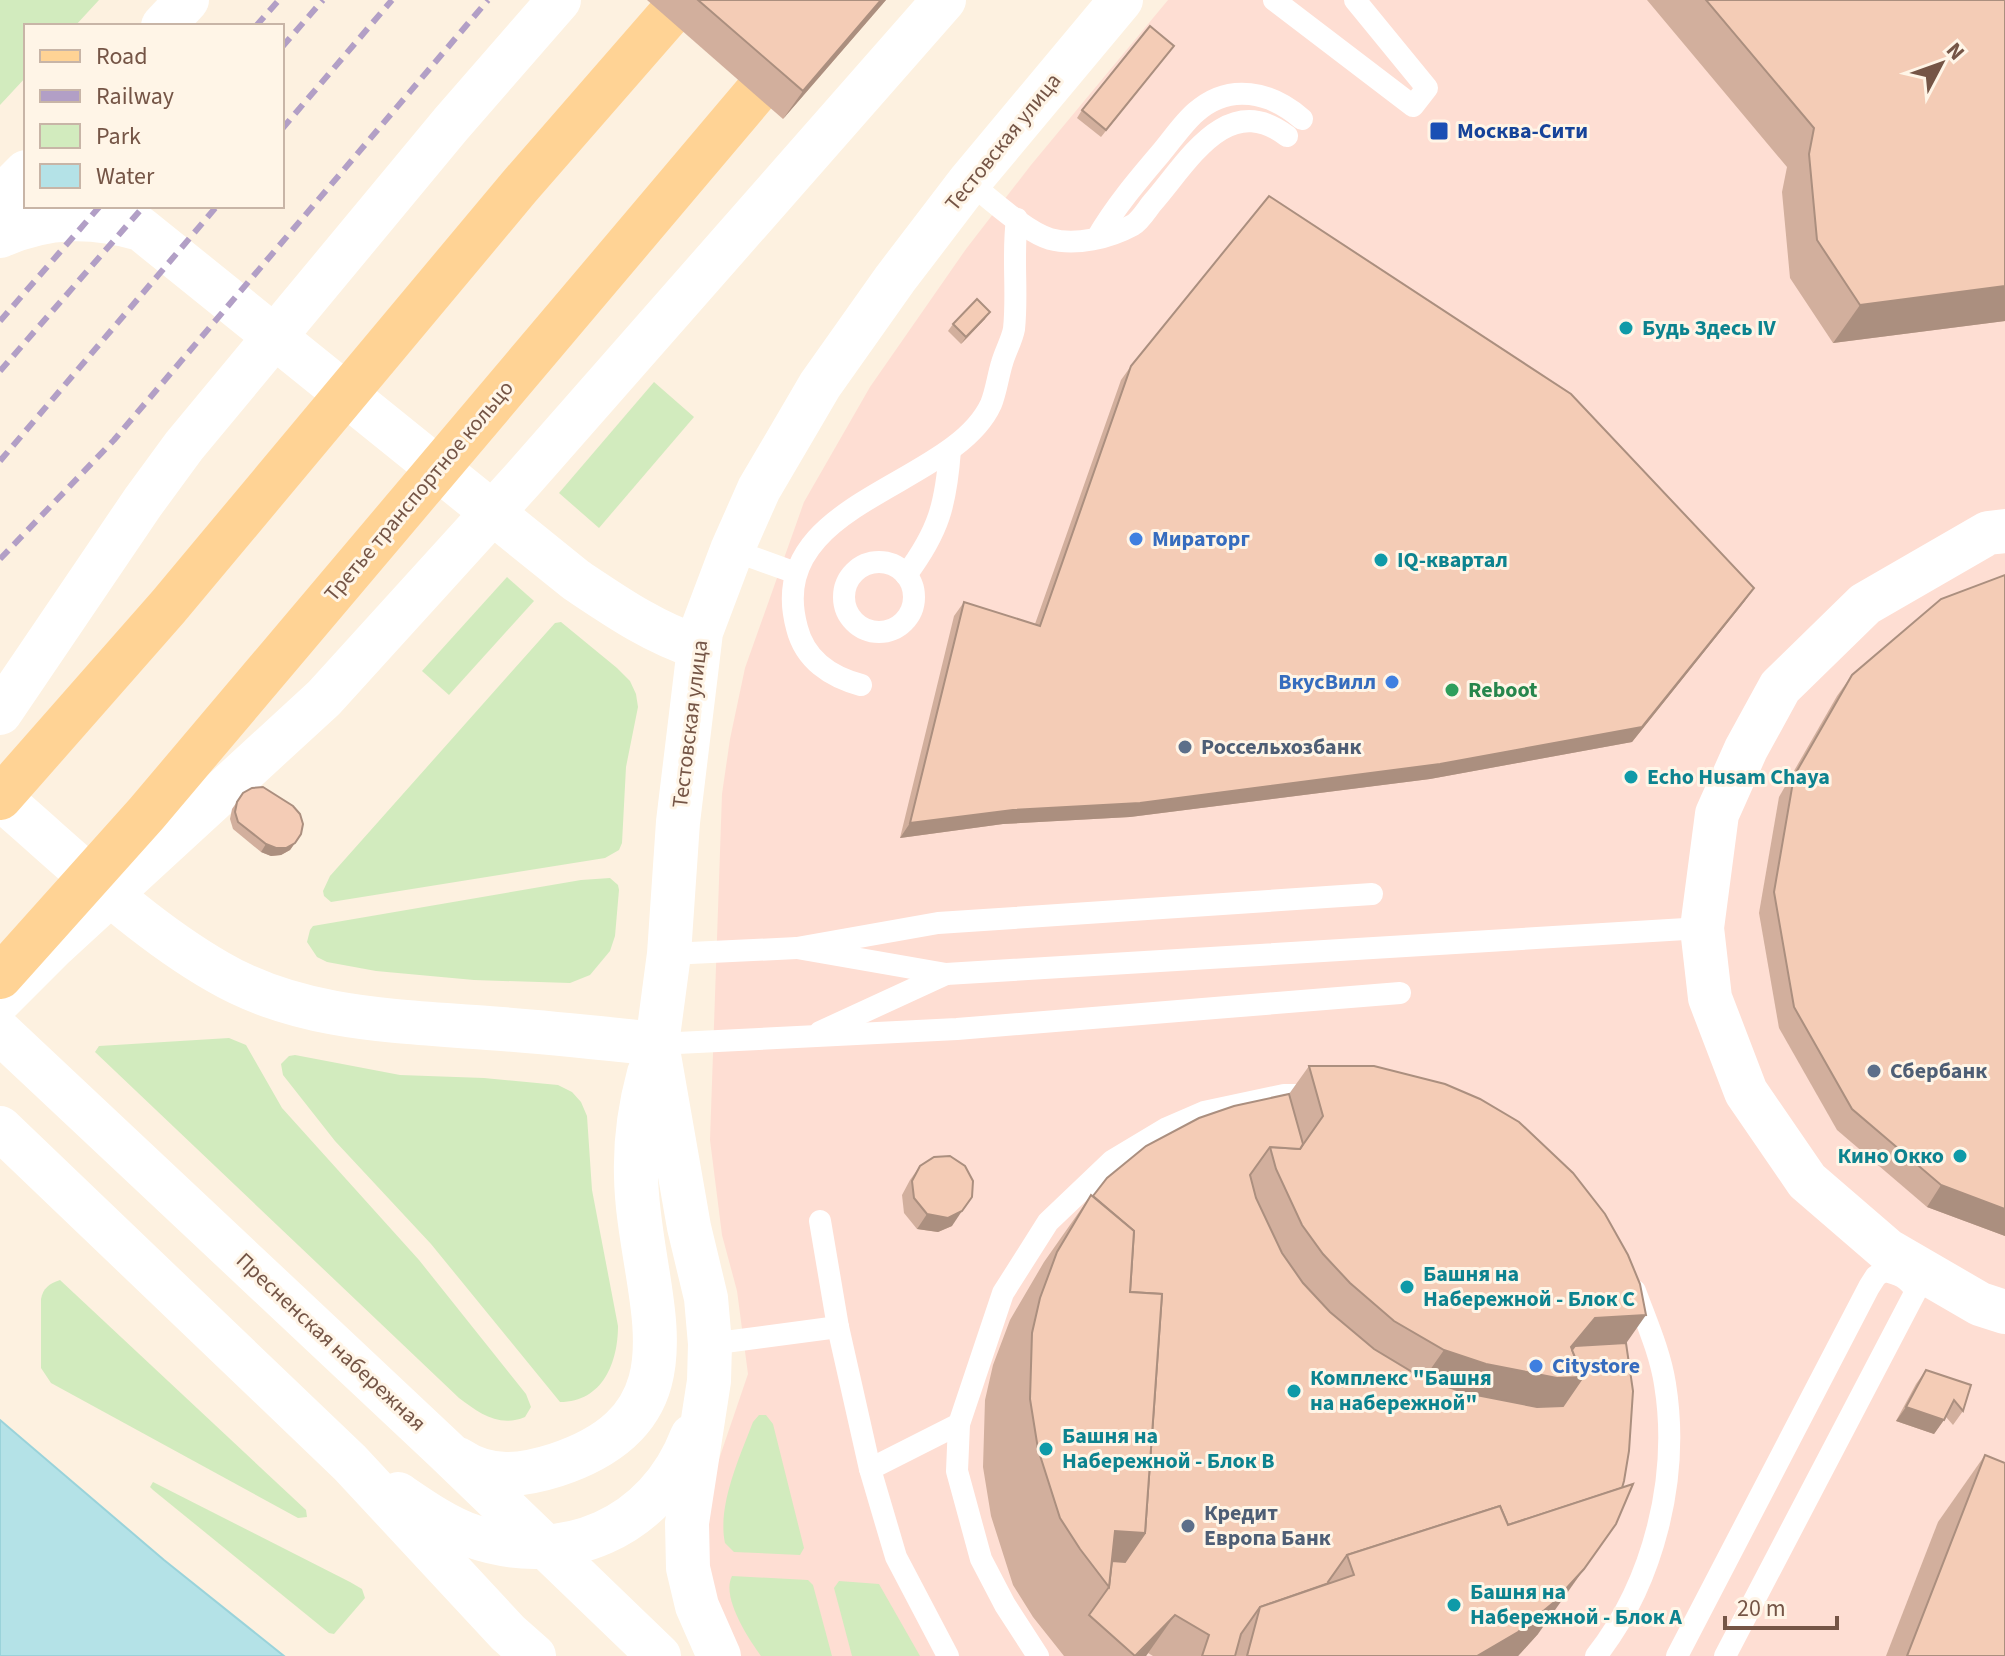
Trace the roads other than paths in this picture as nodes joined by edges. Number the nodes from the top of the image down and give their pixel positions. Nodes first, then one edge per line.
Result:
1 (187, 0) edge
2 (559, 0) edge
3 (682, 0) edge
4 (834, 0) edge
5 (944, 0) edge
6 (1121, 0) edge
7 (1274, 0) edge
8 (1355, 0) edge
9 (165, 24) edge
10 (1294, 127) dead end
11 (24, 174) edge
12 (969, 182) junction
13 (0, 198) edge
14 (1017, 219) junction
15 (0, 236) edge
16 (950, 450) junction
17 (2005, 531) edge
18 (732, 550) junction
19 (796, 573) junction
20 (906, 575) dead end
21 (698, 647) junction
22 (861, 685) dead end
23 (0, 713) edge
24 (0, 798) edge
25 (1372, 894) dead end
26 (1702, 928) junction
27 (797, 948) junction
28 (669, 954) junction
29 (946, 974) junction
30 (0, 977) edge
31 (1400, 993) dead end
32 (0, 1000) edge
33 (0, 1032) edge
34 (808, 1037) junction
35 (657, 1044) junction
36 (1338, 1096) edge
37 (0, 1128) edge
38 (820, 1221) dead end
39 (1626, 1278) edge
40 (2005, 1312) edge
41 (838, 1327) junction
42 (710, 1362) junction
43 (959, 1424) junction
44 (445, 1450) junction
45 (350, 1463) junction
46 (870, 1469) junction
47 (545, 1547) junction
48 (534, 1656) edge
49 (659, 1656) edge
50 (719, 1656) edge
51 (948, 1656) edge
52 (1038, 1656) edge
53 (1596, 1656) edge
54 (1677, 1656) edge
55 (1725, 1656) edge

1 - 9 main road
2 - 23 main road
3 - 24 main road
4 - 30 main road, Третье транспортное кольцо
5 - 32 main road
6 - 12 main road, Тестовская улица
7 - 8 lane
10 - 14 lane
11 - 13 main road
12 - 14 lane
12 - 18 main road, Тестовская улица
14 - 16 lane
15 - 21 main road
16 - 19 lane
16 - 20 lane
17 - 26 main road
18 - 19 lane
18 - 21 main road, Тестовская улица
19 - 22 lane
21 - 28 main road, Тестовская улица
24 - 35 main road
25 - 27 lane
26 - 29 lane
26 - 40 main road
27 - 28 lane
27 - 29 lane
28 - 35 main road, Тестовская улица
29 - 34 lane
31 - 34 lane
33 - 44 main road, Пресненская набережная
34 - 35 lane
35 - 42 main road, Тестовская улица
35 - 44 main road
36 - 43 lane
37 - 45 main road
38 - 41 lane
39 - 53 lane
41 - 42 lane
41 - 46 lane
42 - 47 main road
42 - 50 main road
43 - 46 lane
43 - 52 lane
44 - 47 main road, Пресненская набережная
45 - 47 main road
45 - 48 main road
46 - 51 lane
47 - 49 main road, Пресненская набережная
54 - 55 lane

